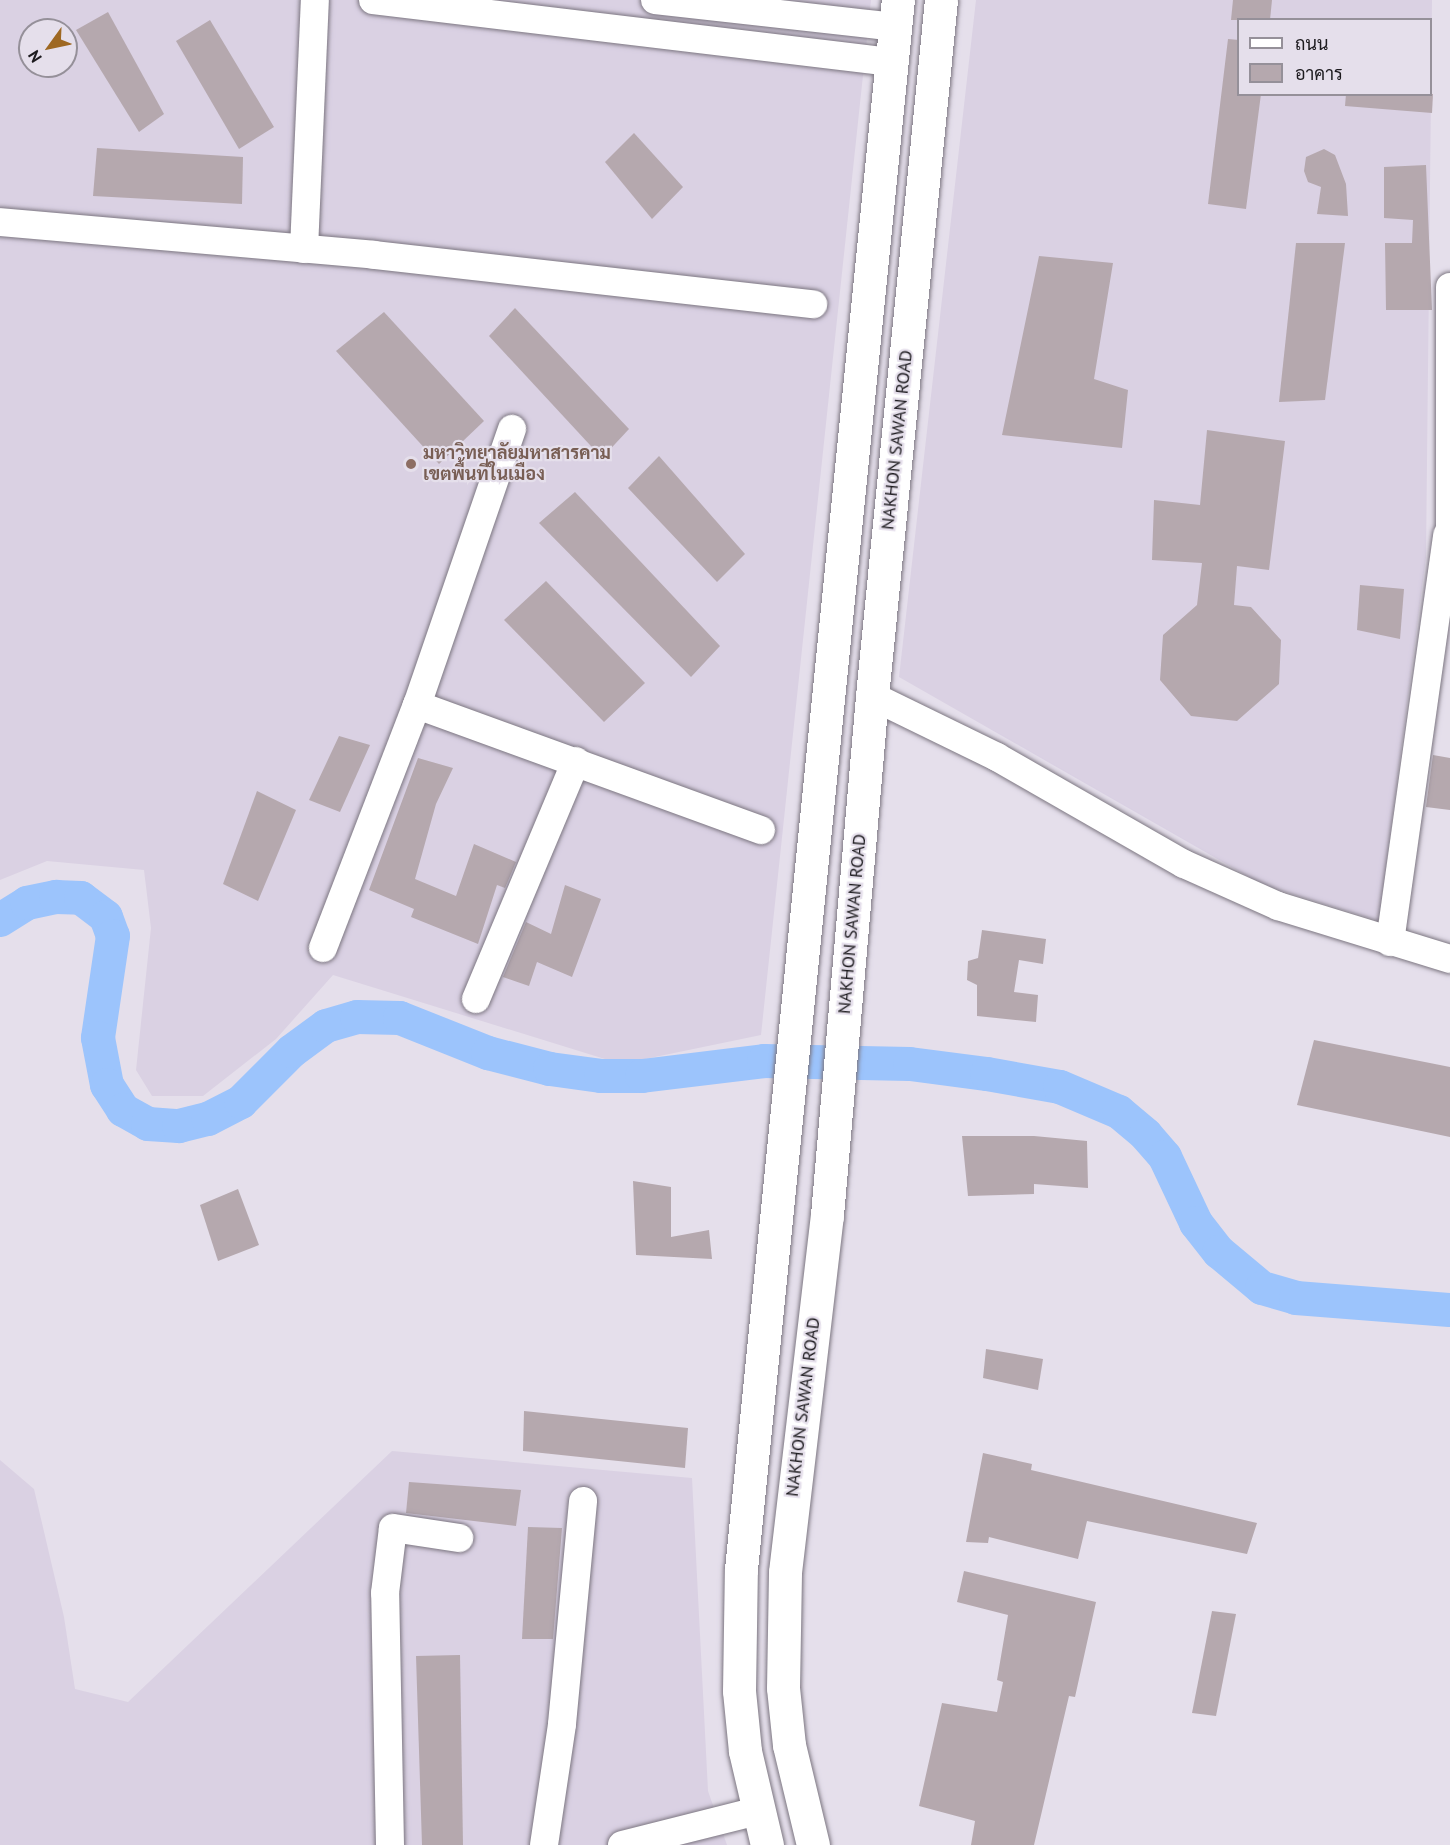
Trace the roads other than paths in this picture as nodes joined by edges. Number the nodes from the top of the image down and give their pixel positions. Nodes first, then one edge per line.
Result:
1 (315, 0) edge
2 (373, 0) edge
3 (941, 0) edge
4 (662, 1) edge
5 (452, 5) edge
6 (554, 11) edge
7 (896, 14) edge
8 (666, 35) junction
9 (891, 62) junction
10 (0, 222) edge
11 (304, 249) junction
12 (1450, 287) edge
13 (813, 304) dead end
14 (1450, 313) edge
15 (512, 429) dead end
16 (844, 532) junction
17 (1449, 535) edge
18 (888, 537) junction
19 (872, 696) junction
20 (417, 705) junction
21 (576, 760) junction
22 (761, 830) dead end
23 (1390, 942) junction
24 (323, 948) dead end
25 (1450, 959) edge
26 (476, 999) dead end
27 (584, 1501) dead end
28 (459, 1538) dead end
29 (757, 1811) junction
30 (390, 1845) edge
31 (544, 1845) edge
32 (621, 1845) edge
33 (767, 1845) edge
34 (813, 1845) edge

1 - 11 street
2 - 5 street
3 - 18 main road, NAKHON SAWAN ROAD
4 - 7 street
4 - 8 street
5 - 6 street
6 - 8 street
7 - 9 main road
8 - 9 street
9 - 16 main road
10 - 11 street
11 - 13 street
12 - 14 street
14 - 17 street
15 - 20 street
16 - 18 main road
16 - 29 main road
17 - 23 street
18 - 19 main road, NAKHON SAWAN ROAD
19 - 23 street
19 - 34 main road, NAKHON SAWAN ROAD
20 - 21 street
20 - 24 street
21 - 22 street
21 - 26 street
23 - 25 street
27 - 31 street
28 - 30 street
29 - 32 street
29 - 33 main road

